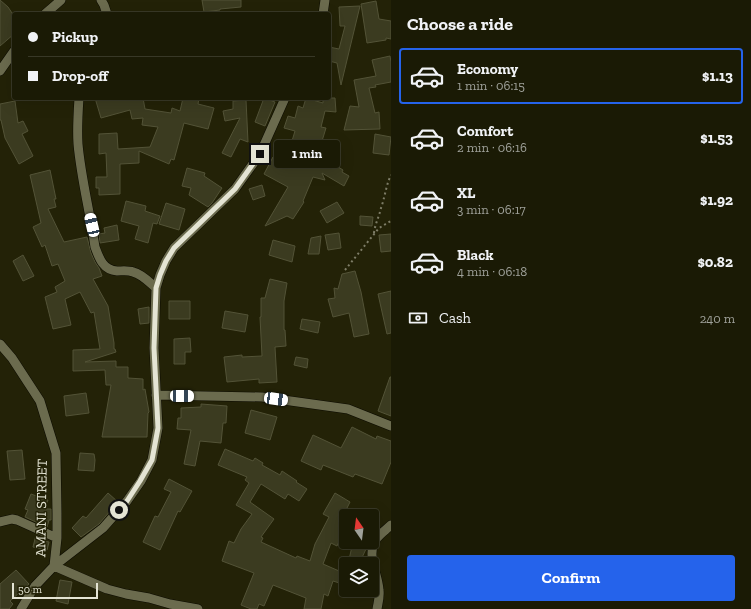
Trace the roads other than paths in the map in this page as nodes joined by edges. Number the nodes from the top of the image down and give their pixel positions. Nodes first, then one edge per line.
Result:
1 (61, 0) edge
2 (101, 0) edge
3 (325, 0) edge
4 (46, 12) edge
5 (106, 12) edge
6 (323, 12) edge
7 (12, 54) edge
8 (0, 71) edge
9 (79, 100) edge
10 (284, 100) edge
11 (156, 288) junction
12 (0, 344) edge
13 (156, 395) junction
14 (391, 426) edge
15 (0, 522) edge
16 (391, 525) edge
17 (57, 538) junction
18 (54, 566) junction
19 (21, 609) edge
20 (198, 609) edge
21 (377, 609) edge

1 - 4 street
2 - 5 street
3 - 6 street
7 - 8 street
9 - 11 street
10 - 11 street
11 - 13 street
12 - 17 street, AMANI STREET
13 - 14 street
13 - 18 street
15 - 17 street
16 - 21 street
17 - 18 street, AMANI STREET
18 - 19 street
18 - 20 street

